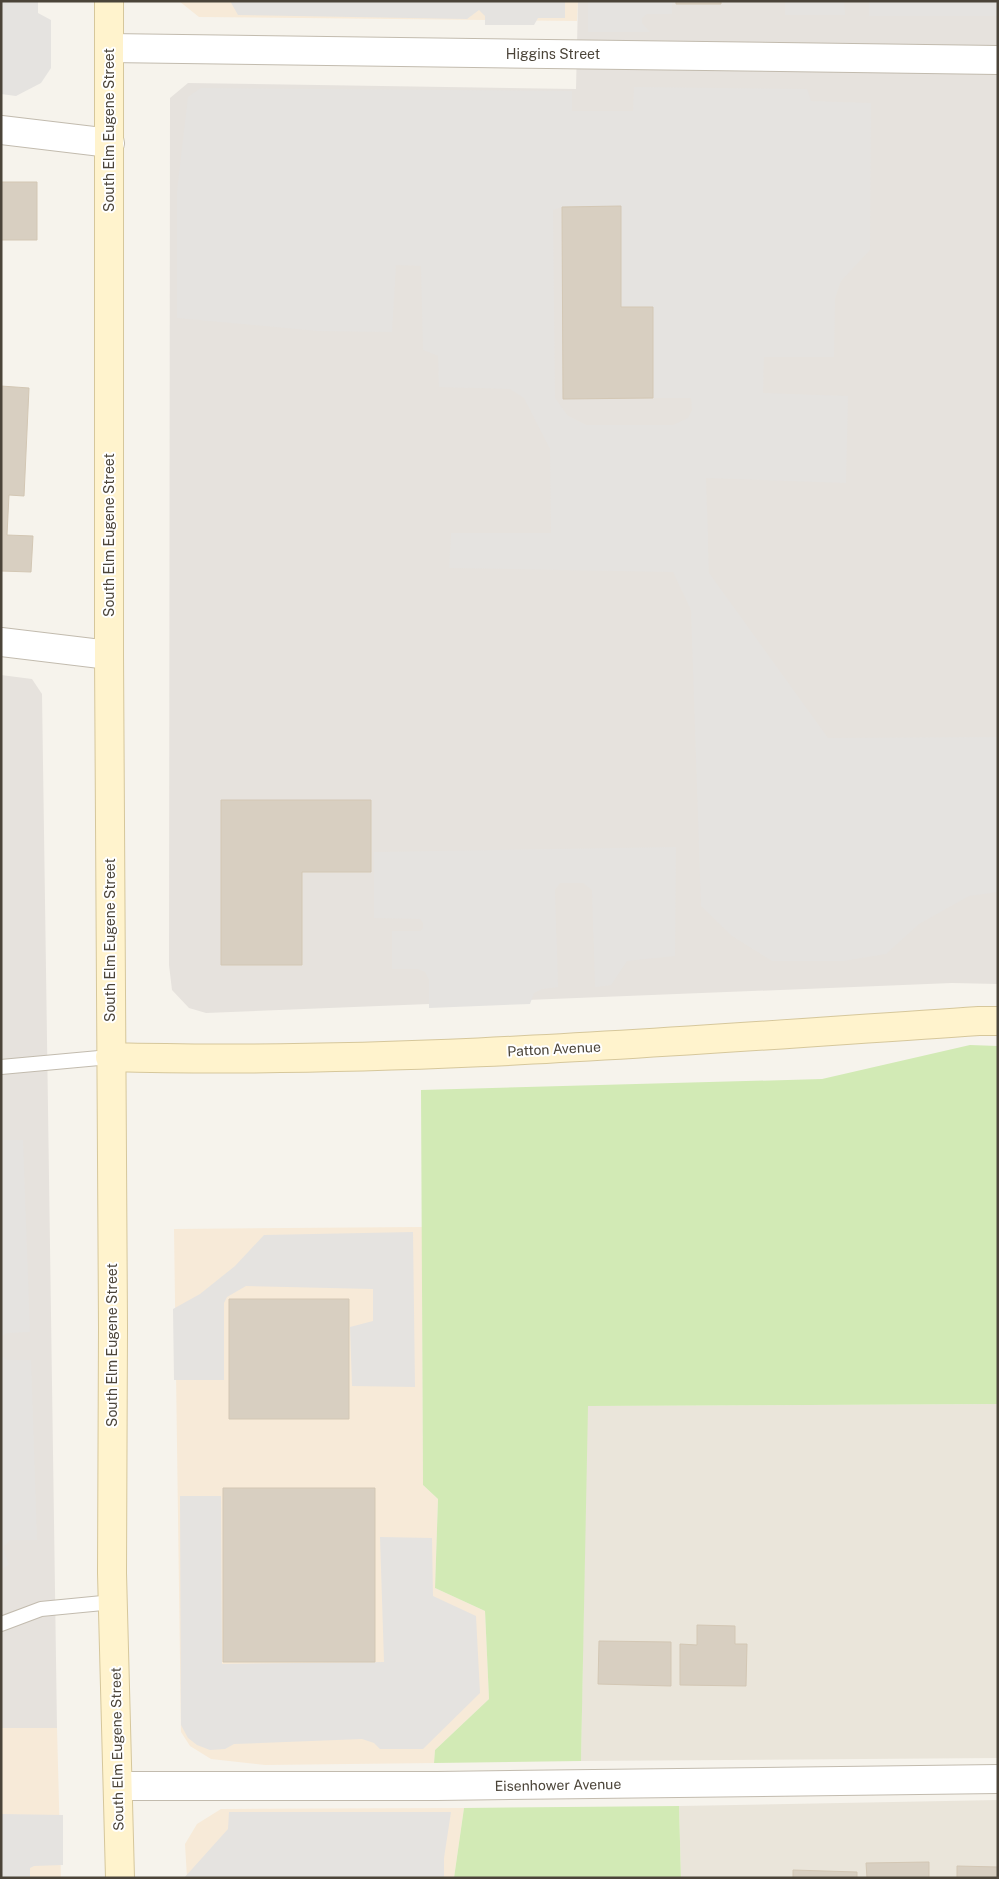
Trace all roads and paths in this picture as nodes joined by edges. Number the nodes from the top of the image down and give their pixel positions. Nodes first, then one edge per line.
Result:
1 (109, 1) edge
2 (109, 48) junction
3 (998, 60) edge
4 (1, 130) edge
5 (110, 144) junction
6 (1, 642) edge
7 (109, 655) junction
8 (998, 1021) edge
9 (110, 1057) junction
10 (1, 1067) edge
11 (113, 1602) junction
12 (1, 1624) edge
13 (998, 1779) edge
14 (118, 1786) junction
15 (120, 1878) edge

1 - 2 main road, South Elm Eugene Street
2 - 3 street, Higgins Street
2 - 5 main road, South Elm Eugene Street
4 - 5 street
5 - 7 main road, South Elm Eugene Street
6 - 7 street
7 - 9 main road, South Elm Eugene Street
8 - 9 main road, Patton Avenue
9 - 10 lane
9 - 11 main road, South Elm Eugene Street
11 - 12 lane
11 - 14 main road, South Elm Eugene Street
13 - 14 street, Eisenhower Avenue
14 - 15 main road, South Elm Eugene Street

